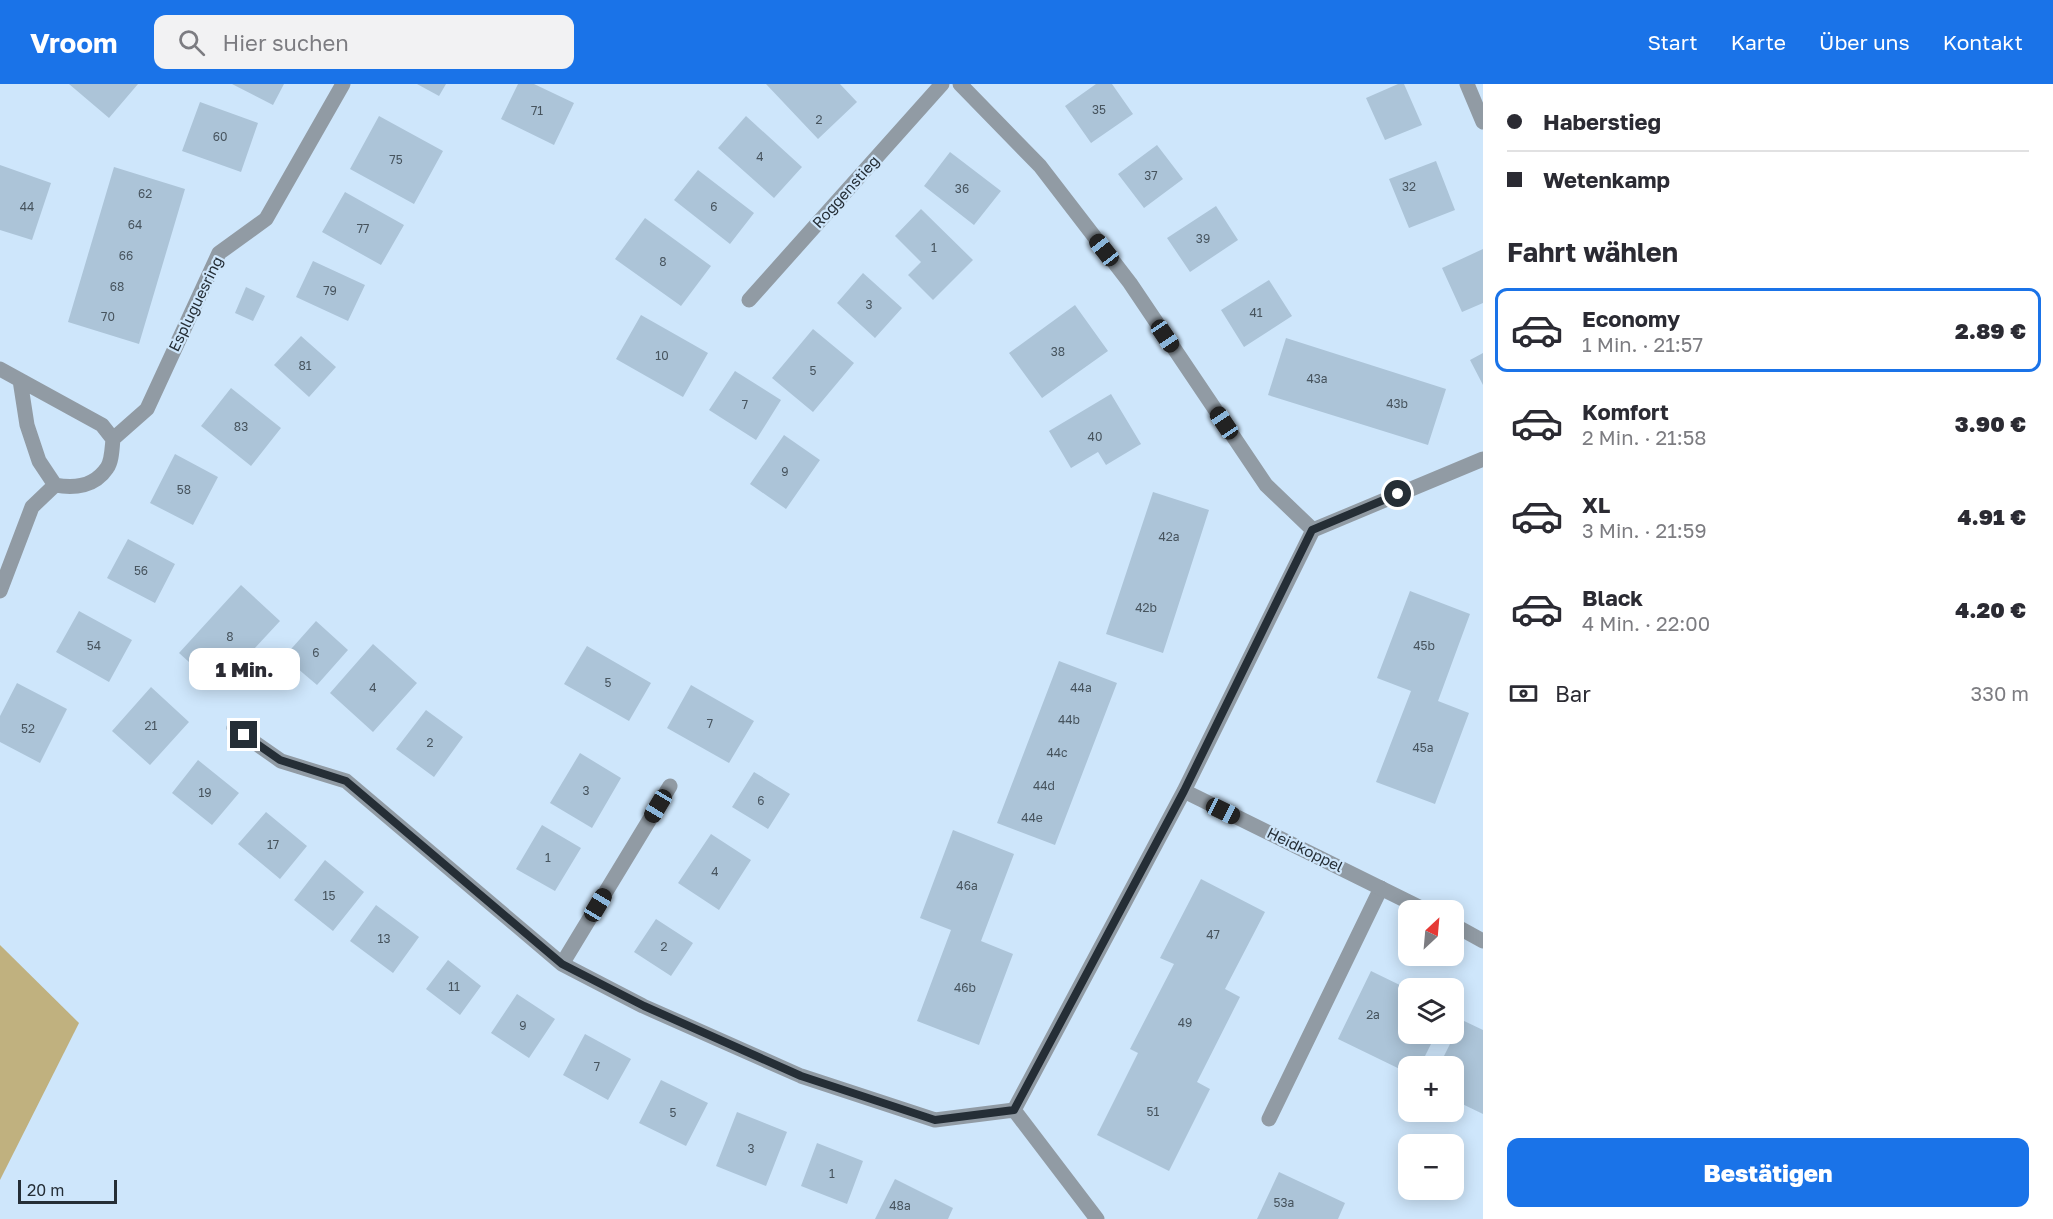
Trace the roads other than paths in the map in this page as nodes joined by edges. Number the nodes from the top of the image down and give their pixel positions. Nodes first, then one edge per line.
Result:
1 (343, 84) edge
2 (942, 84) edge
3 (960, 84) edge
4 (1467, 84) edge
5 (1483, 122) edge
6 (749, 300) dead end
7 (0, 369) edge
8 (20, 380) junction
9 (113, 439) junction
10 (1483, 459) edge
11 (55, 485) junction
12 (1312, 530) junction
13 (0, 591) edge
14 (234, 728) dead end
15 (670, 786) dead end
16 (1184, 791) junction
17 (1381, 888) junction
18 (1405, 900) edge
19 (1464, 931) edge
20 (1483, 941) edge
21 (562, 964) junction
22 (1014, 1110) junction
23 (1269, 1119) dead end
24 (1097, 1219) edge

1 - 9 street, Espluguesring
2 - 6 street, Roggenstieg
3 - 12 street
4 - 5 street
7 - 8 street
8 - 9 street
8 - 11 street
9 - 11 street
10 - 12 street
11 - 13 street
12 - 16 street
14 - 21 street
15 - 21 street
16 - 17 street, Heidkoppel
16 - 22 street
17 - 18 street, Heidkoppel
17 - 23 street
19 - 20 street
21 - 22 street
22 - 24 street

